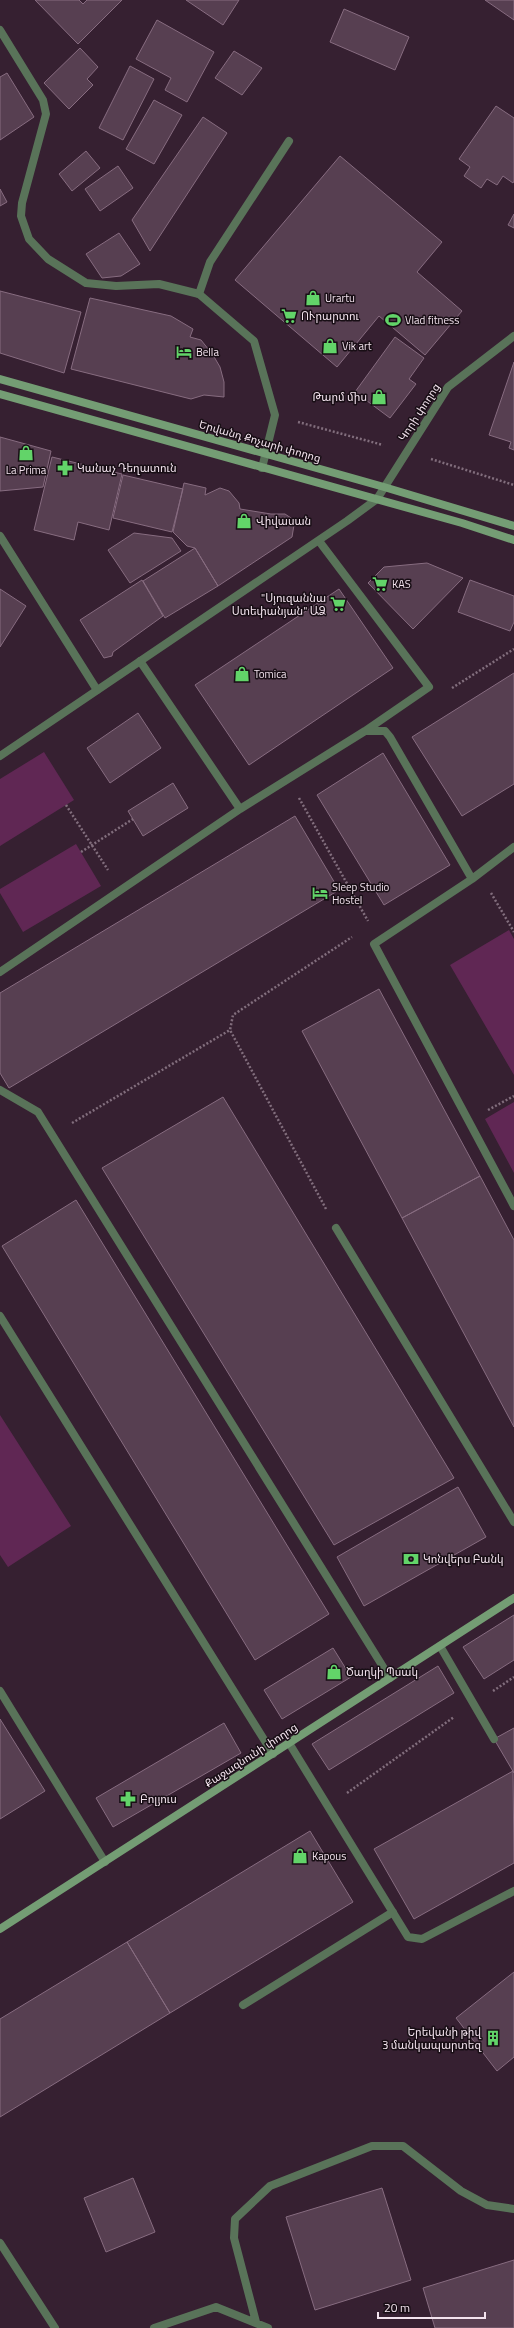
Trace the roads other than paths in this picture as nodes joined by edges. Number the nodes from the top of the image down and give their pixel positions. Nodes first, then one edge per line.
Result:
1 (0, 30) edge
2 (289, 141) dead end
3 (199, 294) junction
4 (514, 336) edge
5 (0, 379) edge
6 (0, 394) edge
7 (264, 454) junction
8 (262, 468) junction
9 (384, 487) junction
10 (377, 499) junction
11 (514, 526) edge
12 (0, 536) edge
13 (319, 540) junction
14 (514, 540) edge
15 (140, 661) junction
16 (97, 690) junction
17 (365, 731) junction
18 (0, 756) edge
19 (240, 809) junction
20 (514, 847) edge
21 (472, 880) junction
22 (0, 972) edge
23 (0, 1090) edge
24 (514, 1206) edge
25 (336, 1228) road end
26 (0, 1316) edge
27 (514, 1522) edge
28 (514, 1598) edge
29 (440, 1646) junction
30 (390, 1678) junction
31 (0, 1691) edge
32 (494, 1739) dead end
33 (290, 1743) junction
34 (273, 1754) junction
35 (105, 1862) junction
36 (514, 1891) edge
37 (393, 1912) junction
38 (1, 1927) edge
39 (243, 2004) dead end
40 (514, 2209) edge
41 (0, 2243) edge
42 (256, 2322) junction
43 (55, 2328) edge
44 (154, 2328) edge
45 (268, 2328) edge

1 - 3 street
2 - 3 street
3 - 7 street
4 - 9 street, Կորի փողոց
5 - 7 street, Երվանդ Քոչարի փողոց
6 - 8 street
7 - 8 street
7 - 9 street, Երվանդ Քոչարի փողոց
8 - 10 street
9 - 10 street, Կորի փողոց
9 - 11 street, Երվանդ Քոչարի փողոց
10 - 13 street
10 - 14 street
12 - 16 street
13 - 15 street
13 - 17 street
15 - 16 street
15 - 19 street
16 - 18 street
17 - 19 street
17 - 21 street
19 - 22 street
20 - 21 street
21 - 24 street
23 - 30 street
25 - 27 street
26 - 34 street
28 - 29 street, Քաջազնունի փողոց
29 - 30 street, Քաջազնունի փողոց
29 - 32 street
30 - 33 street, Քաջազնունի փողոց
31 - 35 street
33 - 34 street, Քաջազնունի փողոց
33 - 37 street
34 - 35 street, Քաջազնունի փողոց
35 - 38 street, Քաջազնունի փողոց
36 - 37 street
37 - 39 street
40 - 42 street
41 - 43 street
42 - 44 street
42 - 45 street

